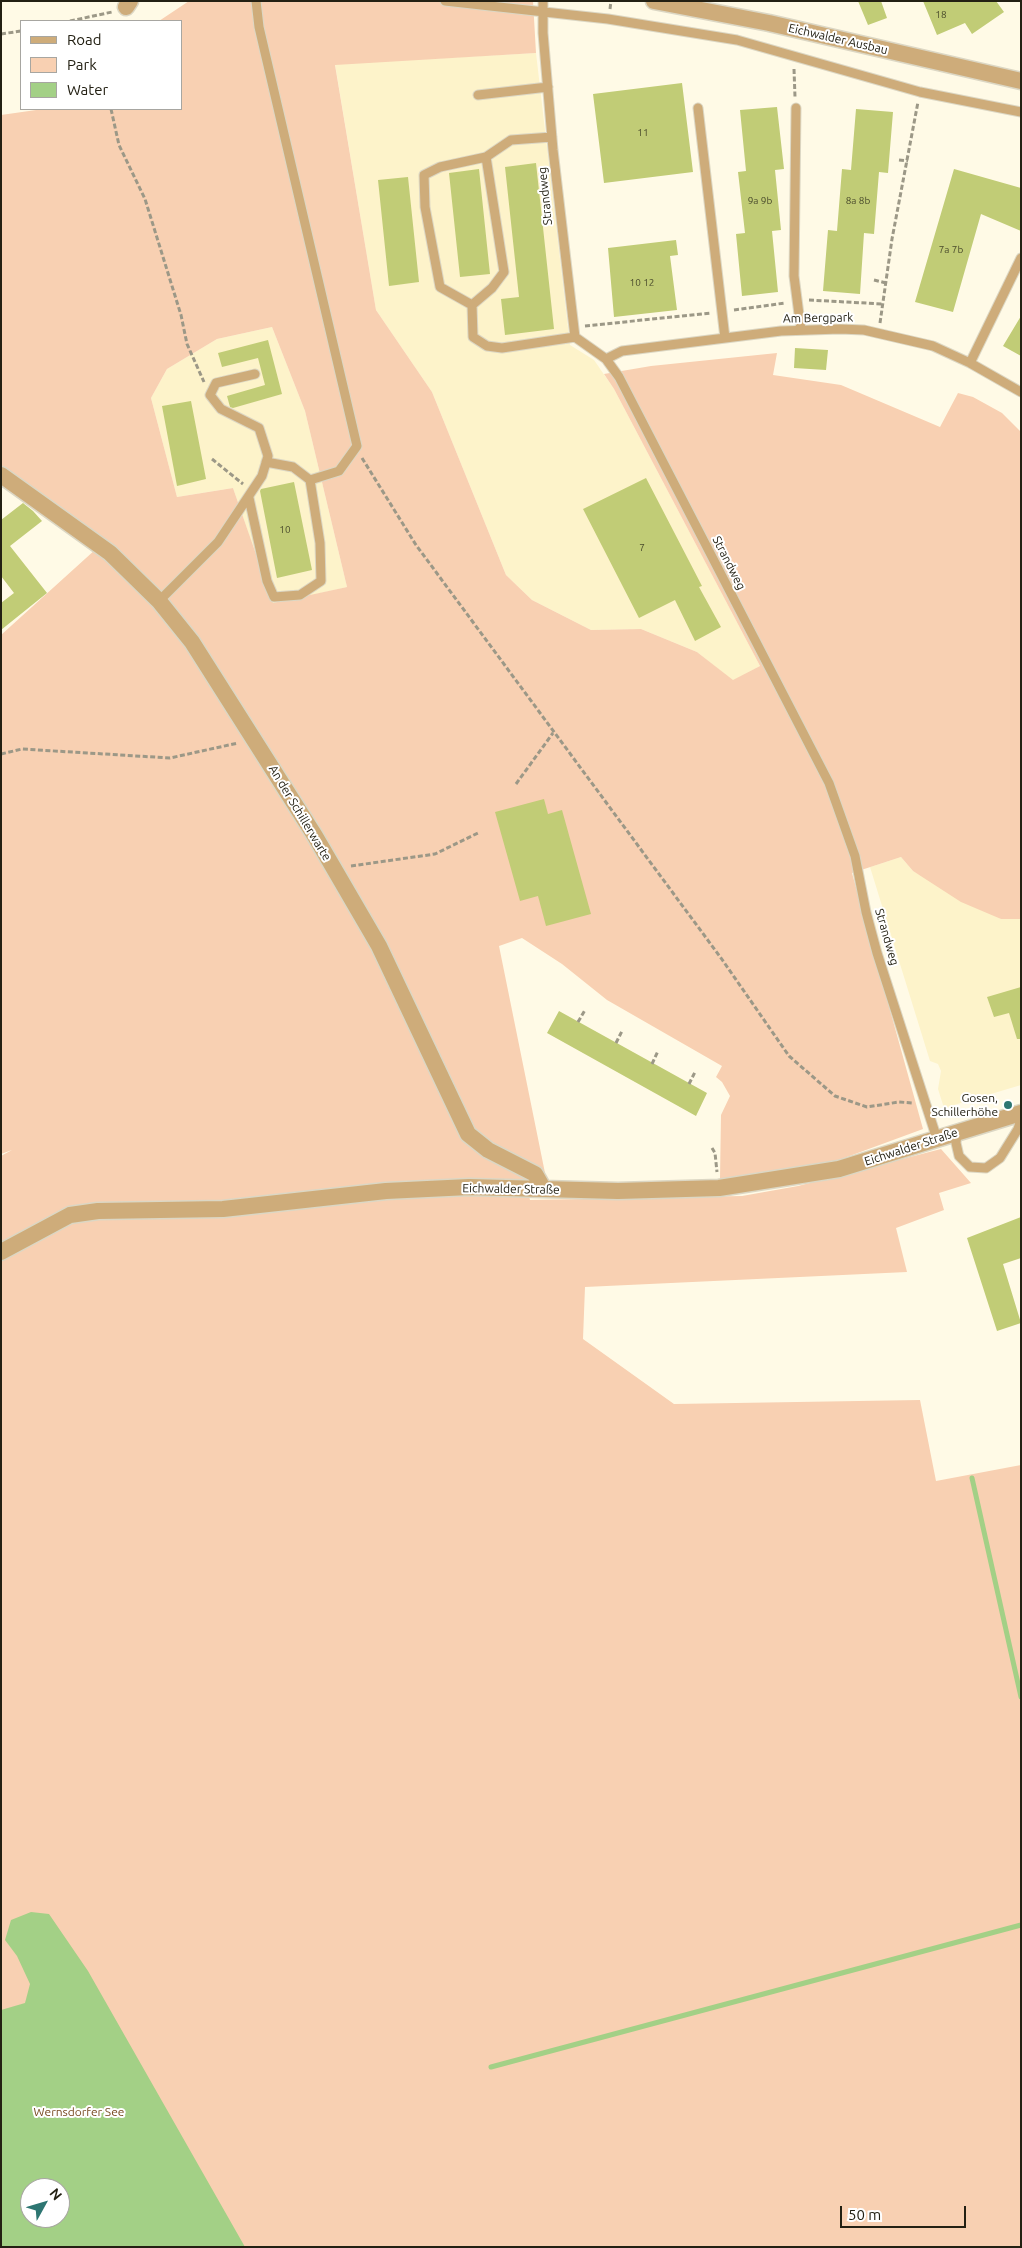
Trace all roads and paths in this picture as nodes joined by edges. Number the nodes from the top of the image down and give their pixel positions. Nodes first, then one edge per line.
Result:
1 (256, 1) edge
2 (446, 1) edge
3 (543, 1) edge
4 (654, 1) edge
5 (128, 4) edge
6 (542, 12) junction
7 (75, 20) edge
8 (20, 30) edge
9 (1, 34) edge
10 (794, 68) dead end
11 (1021, 81) edge
12 (548, 87) junction
13 (794, 87) dead end
14 (920, 92) junction
15 (478, 95) dead end
16 (698, 108) dead end
17 (796, 108) dead end
18 (110, 110) edge
19 (1021, 112) edge
20 (552, 136) junction
21 (486, 157) junction
22 (899, 160) dead end
23 (908, 161) junction
24 (1021, 258) edge
25 (874, 280) dead end
26 (886, 283) junction
27 (472, 305) junction
28 (801, 330) junction
29 (879, 333) junction
30 (575, 337) junction
31 (725, 338) junction
32 (606, 359) junction
33 (970, 363) junction
34 (255, 374) dead end
35 (1021, 392) edge
36 (210, 395) junction
37 (357, 446) junction
38 (212, 459) dead end
39 (266, 462) junction
40 (1, 475) edge
41 (310, 480) junction
42 (251, 495) junction
43 (159, 601) junction
44 (553, 733) junction
45 (255, 739) junction
46 (1, 754) edge
47 (516, 784) dead end
48 (480, 832) dead end
49 (334, 868) junction
50 (585, 1010) dead end
51 (578, 1022) dead end
52 (622, 1031) dead end
53 (616, 1043) dead end
54 (658, 1051) dead end
55 (652, 1064) dead end
56 (695, 1072) dead end
57 (689, 1084) dead end
58 (926, 1105) junction
59 (1021, 1113) edge
60 (1021, 1120) edge
61 (958, 1132) junction
62 (937, 1139) junction
63 (712, 1148) dead end
64 (543, 1188) junction
65 (719, 1188) junction
66 (1, 1252) edge

1 - 37 lane
2 - 6 lane
3 - 6 lane, Strandweg
4 - 11 street, Eichwalder Ausbau
5 - 7 path
6 - 12 lane, Strandweg
6 - 14 lane
8 - 9 path
10 - 13 path
12 - 15 lane
12 - 20 lane, Strandweg
14 - 19 lane
14 - 23 path
16 - 31 lane
17 - 28 lane
18 - 36 path
20 - 21 lane
20 - 30 lane, Strandweg
21 - 27 lane
21 - 27 lane
22 - 23 path
23 - 26 path
24 - 33 lane
25 - 26 path
26 - 29 path
27 - 30 lane
28 - 29 lane, Am Bergpark
28 - 31 lane, Am Bergpark
29 - 33 lane, Am Bergpark
30 - 32 lane, Strandweg
31 - 32 lane, Am Bergpark
32 - 58 lane, Strandweg
33 - 35 lane, Am Bergpark
34 - 36 lane
36 - 39 lane
37 - 41 lane
37 - 44 path
38 - 42 path
39 - 41 lane
39 - 42 lane
40 - 43 street, An der Schillerwarte
41 - 42 lane
42 - 43 lane
43 - 45 street, An der Schillerwarte
44 - 47 path
44 - 58 path
45 - 46 path
45 - 49 street, An der Schillerwarte
48 - 49 path
49 - 64 street, An der Schillerwarte
50 - 51 path
52 - 53 path
54 - 55 path
56 - 57 path
58 - 62 lane, Strandweg
59 - 61 street, Eichwalder Straße
60 - 61 lane
61 - 62 street, Eichwalder Straße
62 - 65 street, Eichwalder Straße
63 - 65 path
64 - 65 street, Eichwalder Straße
64 - 66 street, Eichwalder Straße

